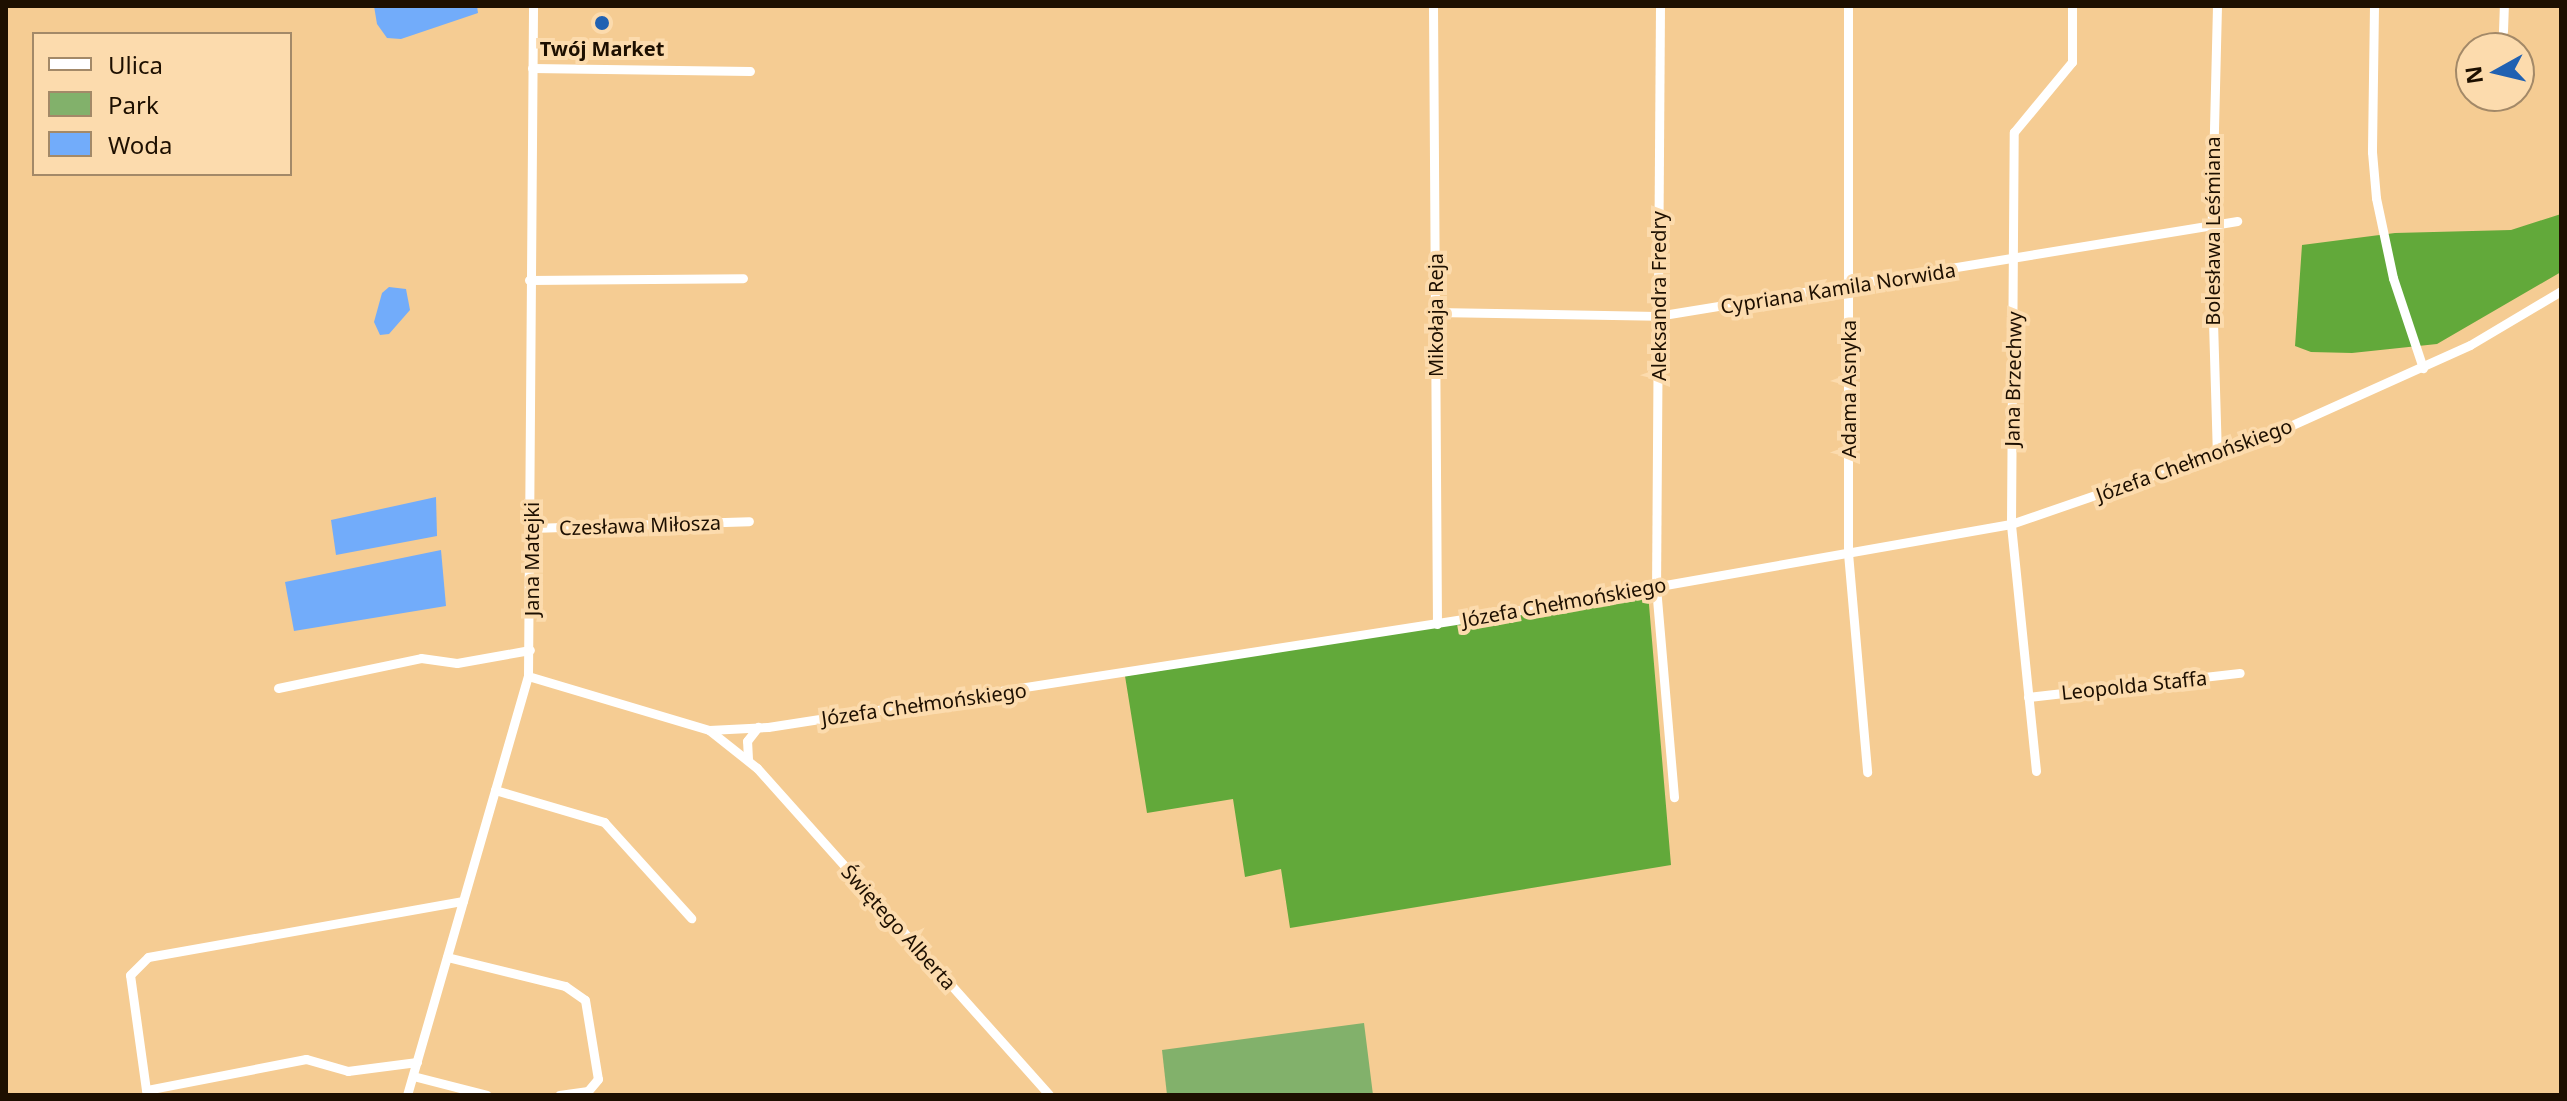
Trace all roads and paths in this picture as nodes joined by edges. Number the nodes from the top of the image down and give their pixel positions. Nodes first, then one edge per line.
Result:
1 (533, 6) edge
2 (1433, 6) edge
3 (1660, 6) edge
4 (1848, 6) edge
5 (2072, 6) edge
6 (2217, 6) edge
7 (2374, 6) edge
8 (2504, 6) edge
9 (2503, 31) dead end
10 (532, 68) junction
11 (750, 71) dead end
12 (2237, 221) dead end
13 (2214, 225) junction
14 (2014, 260) junction
15 (743, 278) dead end
16 (529, 280) junction
17 (1848, 288) junction
18 (2561, 291) edge
19 (1435, 312) junction
20 (1657, 316) junction
21 (2423, 368) junction
22 (2217, 455) junction
23 (749, 521) dead end
24 (2011, 524) junction
25 (531, 528) junction
26 (1848, 553) junction
27 (1656, 587) junction
28 (1437, 624) junction
29 (530, 650) junction
30 (2240, 673) dead end
31 (528, 676) junction
32 (278, 688) dead end
33 (2028, 697) junction
34 (758, 727) junction
35 (709, 730) junction
36 (748, 759) junction
37 (2036, 771) dead end
38 (1867, 772) dead end
39 (495, 790) junction
40 (1674, 797) dead end
41 (463, 901) junction
42 (691, 918) dead end
43 (447, 957) junction
44 (417, 1062) junction
45 (413, 1076) junction
46 (407, 1095) edge
47 (487, 1095) edge
48 (559, 1095) edge
49 (1049, 1095) edge

1 - 10 street, Jana Matejki
2 - 19 street, Mikołaja Reja
3 - 20 street, Aleksandra Fredry
4 - 17 street, Adama Asnyka
5 - 14 street, Jana Brzechwy
6 - 13 street, Bolesława Leśmiana
7 - 21 street
8 - 9 street
10 - 11 street
10 - 16 street, Jana Matejki
12 - 13 street, Cypriana Kamila Norwida
13 - 14 street, Cypriana Kamila Norwida
13 - 22 street, Bolesława Leśmiana
14 - 17 street, Cypriana Kamila Norwida
14 - 24 street, Jana Brzechwy
15 - 16 street
16 - 25 street, Jana Matejki
17 - 20 street, Cypriana Kamila Norwida
17 - 26 street, Adama Asnyka
18 - 21 street, Józefa Chełmońskiego
19 - 20 street, Cypriana Kamila Norwida
19 - 28 street, Mikołaja Reja
20 - 27 street, Aleksandra Fredry
21 - 22 street, Józefa Chełmońskiego
22 - 24 street, Józefa Chełmońskiego
23 - 25 street, Czesława Miłosza
24 - 26 street, Józefa Chełmońskiego
24 - 33 street, Jana Brzechwy
25 - 29 street, Jana Matejki
26 - 27 street, Józefa Chełmońskiego
26 - 38 street, Adama Asnyka
27 - 28 street, Józefa Chełmońskiego
27 - 40 street, Aleksandra Fredry
28 - 34 street, Józefa Chełmońskiego
29 - 31 street, Jana Matejki
29 - 32 street
30 - 33 street, Leopolda Staffa
31 - 35 street, Józefa Chełmońskiego
31 - 39 street, Jana Matejki
33 - 37 street, Jana Brzechwy
34 - 35 street, Józefa Chełmońskiego
34 - 36 street
35 - 36 street, Świętego Alberta
36 - 49 street, Świętego Alberta
39 - 41 street, Jana Matejki
39 - 42 street
41 - 43 street, Jana Matejki
41 - 44 street
43 - 44 street, Jana Matejki
43 - 48 street
44 - 45 street, Jana Matejki
45 - 46 street, Jana Matejki
45 - 47 street

